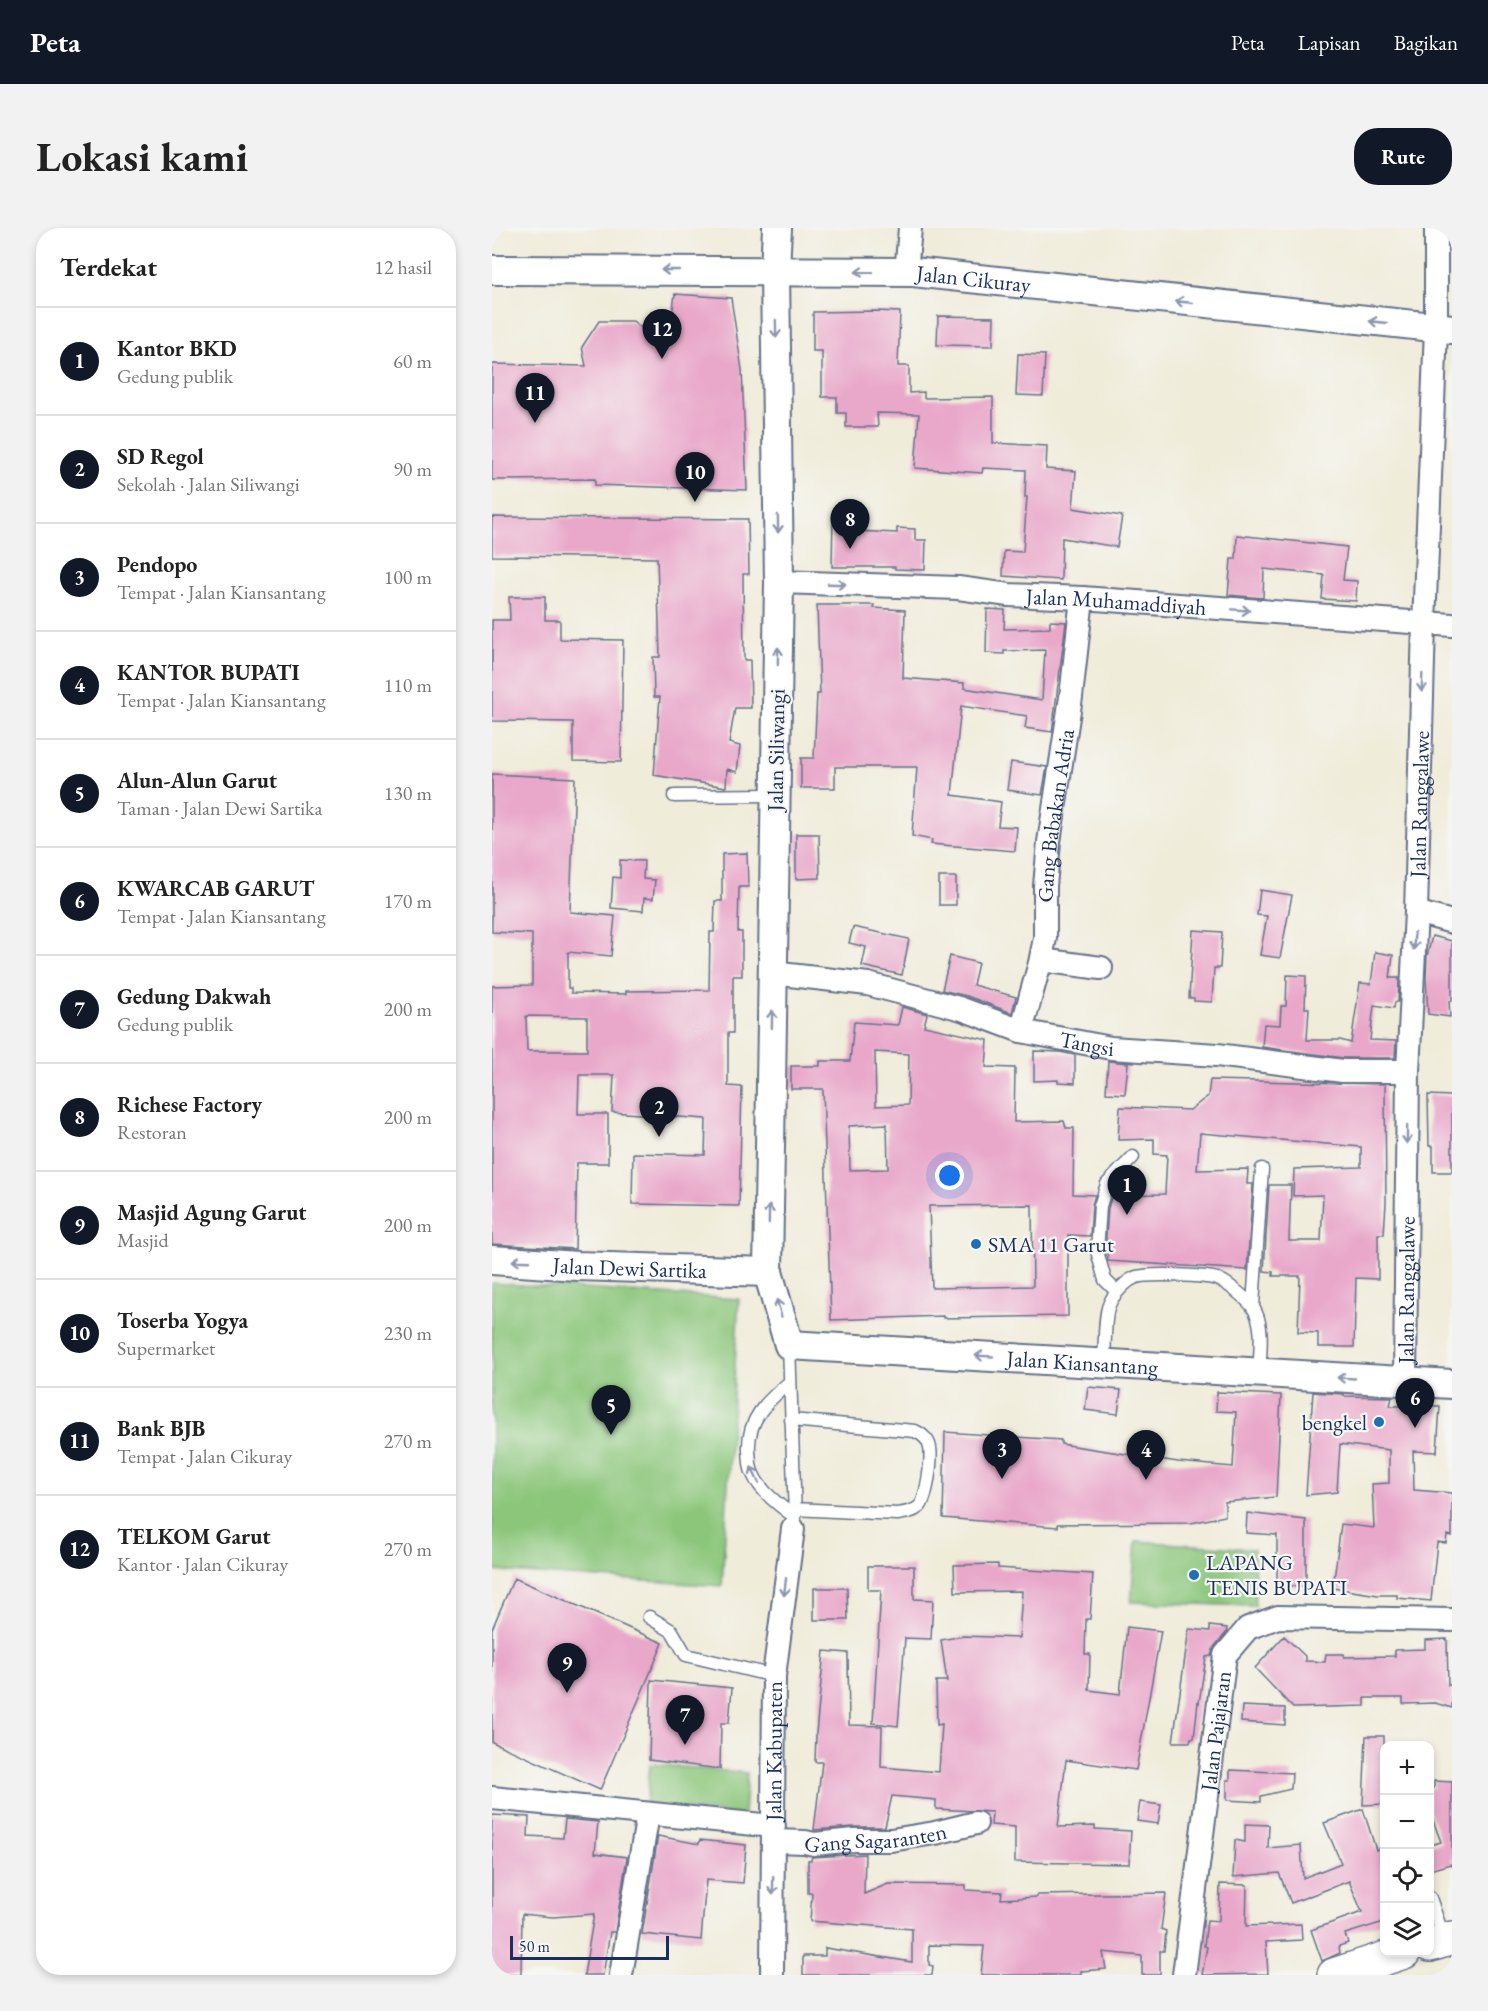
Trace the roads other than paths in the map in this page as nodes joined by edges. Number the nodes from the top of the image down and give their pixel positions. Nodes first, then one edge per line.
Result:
1 (777, 228) edge
2 (910, 228) edge
3 (1436, 228) edge
4 (492, 270) edge
5 (775, 271) junction
6 (906, 273) junction
7 (1444, 329) edge
8 (779, 582) junction
9 (1082, 598) junction
10 (1424, 624) junction
11 (1452, 625) edge
12 (775, 795) junction
13 (674, 796) dead end
14 (1416, 912) junction
15 (1452, 922) edge
16 (1041, 960) junction
17 (1101, 968) dead end
18 (772, 973) junction
19 (1021, 1031) junction
20 (1408, 1071) junction
21 (1133, 1157) dead end
22 (1262, 1169) dead end
23 (492, 1260) edge
24 (768, 1272) junction
25 (1118, 1292) junction
26 (1252, 1306) junction
27 (789, 1345) junction
28 (1104, 1364) junction
29 (1259, 1373) junction
30 (790, 1382) junction
31 (1405, 1382) junction
32 (1452, 1384) edge
33 (791, 1420) junction
34 (794, 1518) junction
35 (648, 1617) dead end
36 (1452, 1620) edge
37 (774, 1676) junction
38 (492, 1798) edge
39 (648, 1814) junction
40 (976, 1823) dead end
41 (774, 1833) junction
42 (1431, 1903) edge
43 (1442, 1941) edge
44 (1391, 1957) edge
45 (621, 1975) edge
46 (772, 1975) edge
47 (1184, 1975) edge
48 (1334, 1975) edge

1 - 5 street, Jalan Siliwangi
2 - 6 street
3 - 7 street, Jalan Ranggalawe
5 -> 4 street, Jalan Cikuray
6 -> 5 street, Jalan Cikuray
5 -> 8 street, Jalan Siliwangi
7 -> 6 street, Jalan Cikuray
7 - 10 street, Jalan Ranggalawe
8 -> 9 street, Jalan Muhamaddiyah
12 -> 8 street, Jalan Siliwangi
9 -> 10 street, Jalan Muhamaddiyah
9 - 16 street, Gang Babakan Adria
10 - 11 street, Jalan Muhamaddiyah
10 -> 14 street, Jalan Ranggalawe
12 - 13 lane
12 - 18 street, Jalan Siliwangi
14 - 15 street
14 -> 20 street, Jalan Ranggalawe
16 - 17 street
16 - 19 street, Gang Babakan Adria
18 - 19 street, Tangsi
24 -> 18 street, Jalan Siliwangi
19 - 20 street, Tangsi
20 -> 31 street, Jalan Ranggalawe
21 - 25 lane
22 - 26 lane
24 -> 23 street, Jalan Dewi Sartika
27 -> 24 street
25 - 26 lane
25 - 28 lane
26 - 29 lane
28 -> 27 street, Jalan Kiansantang
27 - 30 lane
28 - 29 street, Jalan Kiansantang
31 -> 29 street, Jalan Kiansantang
30 - 33 lane
34 -> 30 lane
31 - 32 street, Jalan Kiansantang
33 - 34 lane
33 - 34 lane
34 -> 37 street, Jalan Kabupaten
35 - 37 lane
36 - 47 street, Jalan Pajajaran
37 - 41 street, Jalan Kabupaten
38 - 39 street, Gang Sagaranten
39 - 41 street, Gang Sagaranten
39 - 45 street
40 - 41 street, Gang Sagaranten
41 -> 46 street, Jalan Kabupaten
42 - 43 lane
44 - 48 main road

